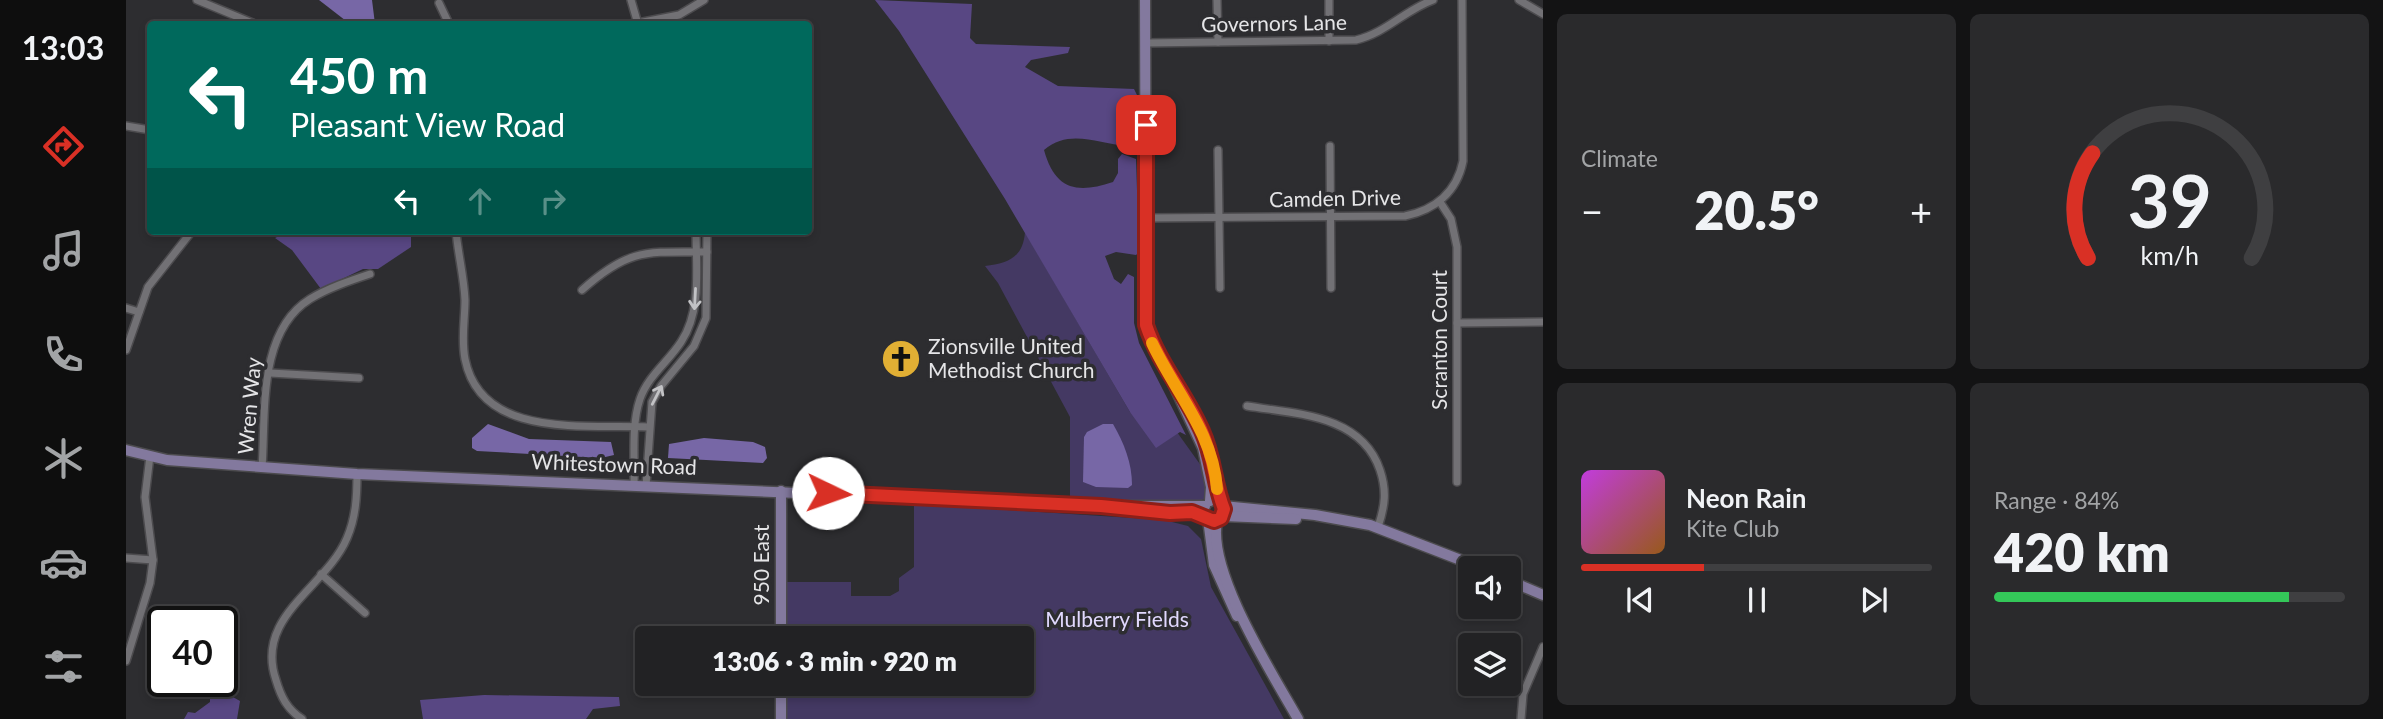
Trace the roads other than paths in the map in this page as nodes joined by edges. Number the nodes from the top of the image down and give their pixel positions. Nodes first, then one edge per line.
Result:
1 (197, 0) edge
2 (631, 0) edge
3 (704, 0) edge
4 (1145, 0) edge
5 (1217, 0) edge
6 (1329, 0) edge
7 (1433, 0) edge
8 (1462, 0) edge
9 (1519, 0) edge
10 (439, 3) dead end
11 (1543, 14) edge
12 (248, 21) edge
13 (448, 21) edge
14 (637, 21) edge
15 (652, 21) edge
16 (1329, 41) junction
17 (1218, 42) junction
18 (1146, 43) junction
19 (126, 126) edge
20 (147, 130) edge
21 (1330, 146) dead end
22 (1218, 150) dead end
23 (1440, 202) junction
24 (1330, 217) junction
25 (1145, 218) junction
26 (1219, 218) junction
27 (189, 235) edge
28 (457, 235) edge
29 (696, 235) edge
30 (708, 235) edge
31 (696, 252) junction
32 (708, 252) junction
33 (370, 274) dead end
34 (1220, 288) dead end
35 (1331, 289) dead end
36 (582, 290) dead end
37 (126, 307) edge
38 (139, 312) junction
39 (1543, 322) edge
40 (1457, 323) junction
41 (126, 350) edge
42 (270, 373) junction
43 (359, 378) dead end
44 (1247, 406) dead end
45 (636, 426) junction
46 (648, 427) junction
47 (126, 450) edge
48 (150, 456) junction
49 (262, 468) junction
50 (357, 474) junction
51 (1457, 482) dead end
52 (634, 485) junction
53 (646, 486) junction
54 (781, 491) junction
55 (1101, 506) junction
56 (1213, 512) junction
57 (1378, 527) junction
58 (126, 558) edge
59 (1458, 559) edge
60 (153, 560) junction
61 (321, 574) junction
62 (1521, 586) edge
63 (1543, 595) edge
64 (365, 613) dead end
65 (781, 626) edge
66 (1543, 647) edge
67 (126, 662) edge
68 (781, 696) edge
69 (302, 719) edge
70 (781, 719) edge
71 (1298, 719) edge
72 (1521, 719) edge

1 - 12 street
2 - 14 street
3 - 15 street
4 - 18 street
5 - 17 street
6 - 16 street
7 - 16 street, Governors Lane
8 - 23 street
9 - 11 street
10 - 13 street
16 - 17 street, Governors Lane
17 - 18 street, Governors Lane
18 - 25 street
19 - 20 street
21 - 24 street
22 - 26 street
23 - 24 street, Camden Drive
23 - 40 street, Scranton Court
24 - 26 street, Camden Drive
24 - 35 street
25 - 26 street, Camden Drive
25 - 56 street
26 - 34 street
27 - 38 street
28 - 45 street
29 - 31 street
30 - 32 street
31 - 32 street
31 - 36 street
31 -> 45 street
46 -> 32 street
33 - 42 street, Wren Way
37 - 38 street
38 - 41 street
39 - 40 street
40 - 51 street, Scranton Court
42 - 43 street
42 - 49 street, Wren Way
44 - 57 street
45 - 46 street
45 - 52 street
46 - 53 street
47 - 48 street, Whitestown Road
48 - 49 street, Whitestown Road
48 - 60 street
49 - 50 street, Whitestown Road
50 - 52 street, Whitestown Road
50 - 61 street
52 - 53 street, Whitestown Road
53 - 54 street, Whitestown Road
54 - 55 street, Whitestown Road
54 - 65 street, 950 East
55 - 56 street, Whitestown Road
55 - 56 street, Whitestown Road
56 - 57 street
56 - 71 street
57 - 59 street
58 - 60 street
60 - 67 street
61 - 64 street
61 - 69 street
62 - 63 street
66 - 72 street
68 - 70 street

